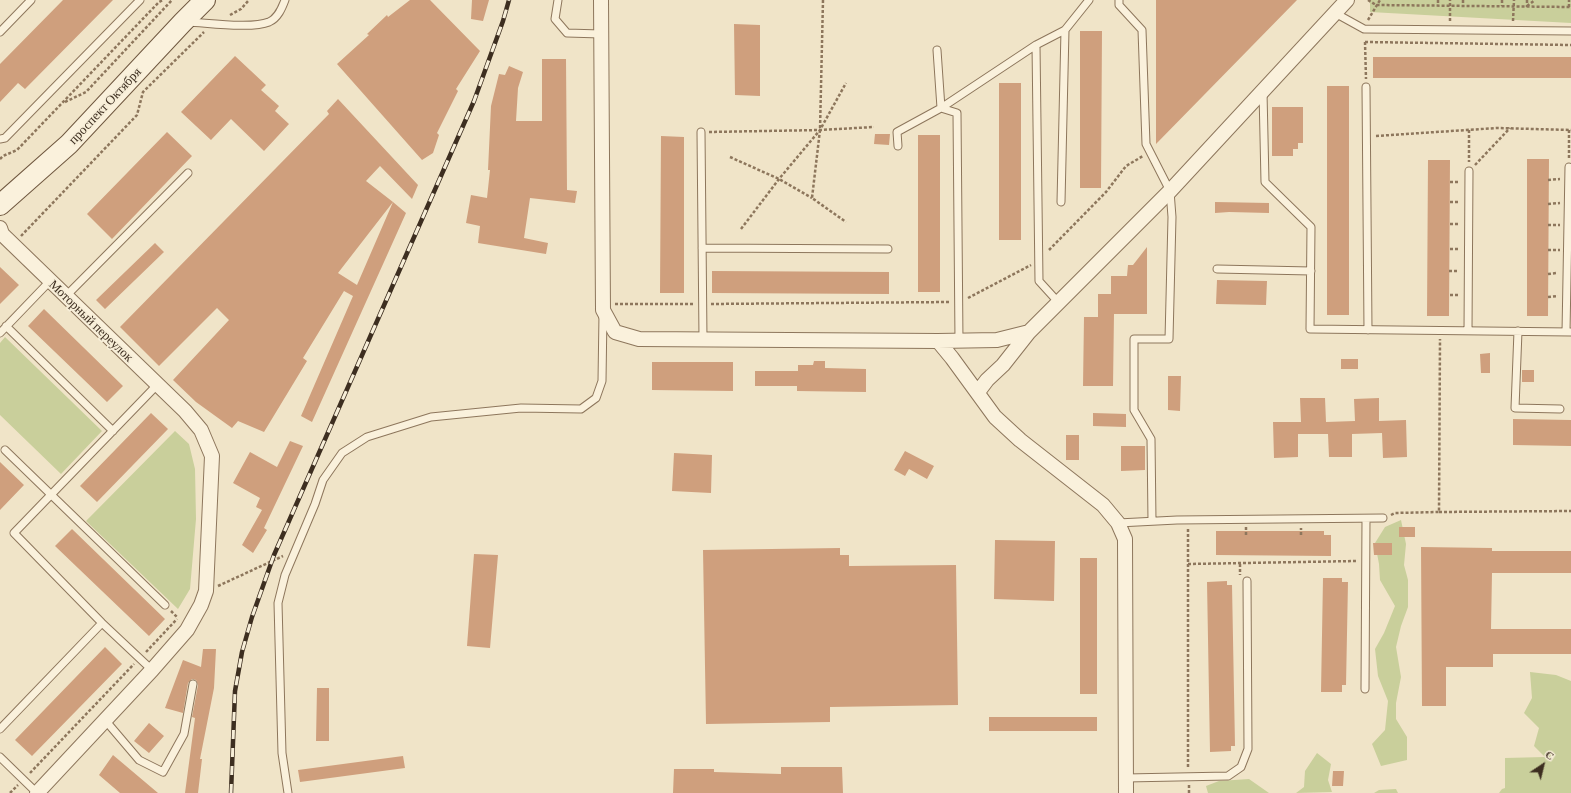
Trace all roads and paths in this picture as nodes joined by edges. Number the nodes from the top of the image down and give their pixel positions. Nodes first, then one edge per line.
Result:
1 (31, 0) edge
2 (140, 0) edge
3 (163, 0) edge
4 (172, 0) edge
5 (205, 0) edge
6 (250, 0) edge
7 (285, 0) edge
8 (558, 0) edge
9 (601, 0) edge
10 (823, 0) edge
11 (1089, 0) edge
12 (1119, 0) edge
13 (1347, 0) edge
14 (1368, 0) edge
15 (1380, 0) edge
16 (1438, 0) edge
17 (1450, 0) edge
18 (1463, 0) edge
19 (1502, 0) edge
20 (1514, 0) edge
21 (1527, 0) edge
22 (1535, 0) edge
23 (1569, 0) edge
24 (1376, 5) junction
25 (1438, 6) junction
26 (1450, 6) junction
27 (1463, 6) junction
28 (1502, 6) junction
29 (1514, 6) junction
30 (1527, 6) junction
31 (1570, 7) edge
32 (1335, 13) junction
33 (183, 22) junction
34 (218, 24) junction
35 (1065, 30) junction
36 (1449, 30) junction
37 (1513, 31) junction
38 (1571, 31) edge
39 (0, 32) edge
40 (601, 34) junction
41 (1036, 45) junction
42 (1571, 45) edge
43 (937, 50) dead end
44 (846, 83) dead end
45 (1366, 87) joint
46 (1263, 91) junction
47 (62, 103) junction
48 (941, 108) junction
49 (874, 127) dead end
50 (1510, 128) junction
51 (1570, 129) edge
52 (820, 130) junction
53 (1469, 130) junction
54 (701, 132) joint
55 (1367, 137) junction
56 (0, 139) edge
57 (898, 146) dead end
58 (1150, 152) junction
59 (730, 158) dead end
60 (0, 159) edge
61 (1569, 167) joint
62 (1469, 171) junction
63 (188, 173) dead end
64 (779, 179) junction
65 (1170, 191) junction
66 (812, 198) junction
67 (1061, 202) dead end
68 (0, 205) edge
69 (846, 222) dead end
70 (0, 228) edge
71 (741, 229) dead end
72 (18, 239) dead end
73 (702, 248) junction
74 (888, 249) dead end
75 (1039, 260) junction
76 (1217, 269) dead end
77 (1311, 271) junction
78 (50, 281) junction
79 (66, 296) junction
80 (959, 302) junction
81 (1059, 303) junction
82 (703, 304) junction
83 (602, 307) junction
84 (6, 326) junction
85 (1368, 330) junction
86 (1440, 330) junction
87 (1468, 331) junction
88 (1029, 332) junction
89 (1518, 332) junction
90 (1569, 332) edge
91 (0, 333) edge
92 (703, 340) junction
93 (989, 340) junction
94 (938, 341) junction
95 (965, 341) junction
96 (1005, 363) junction
97 (959, 368) junction
98 (989, 378) junction
99 (968, 380) junction
100 (158, 384) junction
101 (978, 392) junction
102 (1560, 409) dead end
103 (113, 431) junction
104 (5, 450) dead end
105 (50, 495) junction
106 (1571, 511) edge
107 (1440, 512) junction
108 (1383, 518) joint
109 (1366, 519) junction
110 (1188, 520) junction
111 (1152, 521) junction
112 (1118, 522) junction
113 (296, 550) junction
114 (1366, 561) junction
115 (1188, 564) junction
116 (1240, 564) junction
117 (1243, 580) joint
118 (206, 591) junction
119 (165, 605) dead end
120 (182, 612) dead end
121 (102, 623) junction
122 (140, 658) junction
123 (152, 670) junction
124 (193, 684) dead end
125 (1365, 689) dead end
126 (105, 720) junction
127 (0, 729) edge
128 (0, 758) edge
129 (1195, 770) dead end
130 (1126, 778) junction
131 (23, 780) junction
132 (10, 793) edge
133 (37, 793) edge
134 (288, 793) edge
135 (1126, 793) edge

1 - 39 lane
2 - 56 lane
3 - 47 path
4 - 47 path
5 - 33 main road, проспект Октября
6 - 34 path
7 - 34 lane
8 - 40 lane
9 - 40 street
10 - 52 path
11 - 35 lane
12 - 58 lane
13 - 32 street
14 - 24 path
15 - 24 path
16 - 25 path
17 - 26 path
18 - 27 path
19 - 28 path
20 - 29 path
21 - 30 path
22 - 30 path
23 - 31 path
24 - 25 path
25 - 26 path
26 - 27 path
26 - 36 path
27 - 28 path
28 - 29 path
29 - 30 path
29 - 37 path
30 - 31 path
32 - 36 lane
32 - 46 street
33 - 34 lane
33 - 68 main road, проспект Октября
34 - 72 path
35 - 41 lane
35 - 67 lane
36 - 37 lane
37 - 38 lane
40 - 83 street
41 - 48 lane
41 - 75 lane
42 - 45 path
43 - 48 lane
44 - 52 path
45 - 55 lane
46 - 65 street
46 - 77 lane
47 - 60 path
48 - 57 lane
48 - 80 lane
49 - 52 path
50 - 51 path
50 - 53 path
50 - 62 path
51 - 61 path
52 - 54 path
52 - 64 path
52 - 66 path
53 - 55 path
53 - 62 path
54 - 73 lane
55 - 85 lane
58 - 65 lane
58 - 75 path
59 - 64 path
61 - 90 lane
62 - 87 lane
63 - 79 lane
64 - 66 path
64 - 71 path
65 - 81 street
65 - 111 lane
66 - 69 path
70 - 78 street, Моторный переулок
73 - 74 lane
73 - 82 lane
75 - 80 path
75 - 81 lane
76 - 77 lane
77 - 85 lane
78 - 79 street, Моторный переулок
78 - 84 lane
79 - 100 street, Моторный переулок
80 - 82 path
80 - 95 lane
81 - 88 street
82 - 83 path
82 - 92 lane
83 - 92 street
83 - 113 lane
84 - 91 lane
84 - 103 lane
85 - 86 lane
86 - 87 lane
86 - 107 path
87 - 89 lane
88 - 93 street
88 - 96 street
89 - 90 lane
89 - 102 lane
92 - 94 street
93 - 95 street
93 - 96 street
94 - 95 street
94 - 97 street
95 - 97 street
96 - 98 street
97 - 99 street
98 - 99 street
98 - 101 street
99 - 101 street
100 - 103 lane
100 - 118 street, Моторный переулок
101 - 112 street
103 - 105 lane
104 - 105 lane
105 - 119 lane
105 - 121 lane
106 - 107 path
107 - 108 path
108 - 109 lane
109 - 110 lane
109 - 114 lane
110 - 111 lane
110 - 115 path
111 - 112 lane
112 - 130 street
113 - 118 path
113 - 134 lane
114 - 116 path
114 - 125 lane
115 - 116 path
115 - 129 path
116 - 117 path
117 - 130 lane
118 - 123 street
120 - 122 path
121 - 122 lane
121 - 127 lane
122 - 123 lane
122 - 131 path
123 - 126 street
124 - 126 lane
126 - 133 street
128 - 131 lane
130 - 135 street
131 - 132 path
131 - 133 lane

